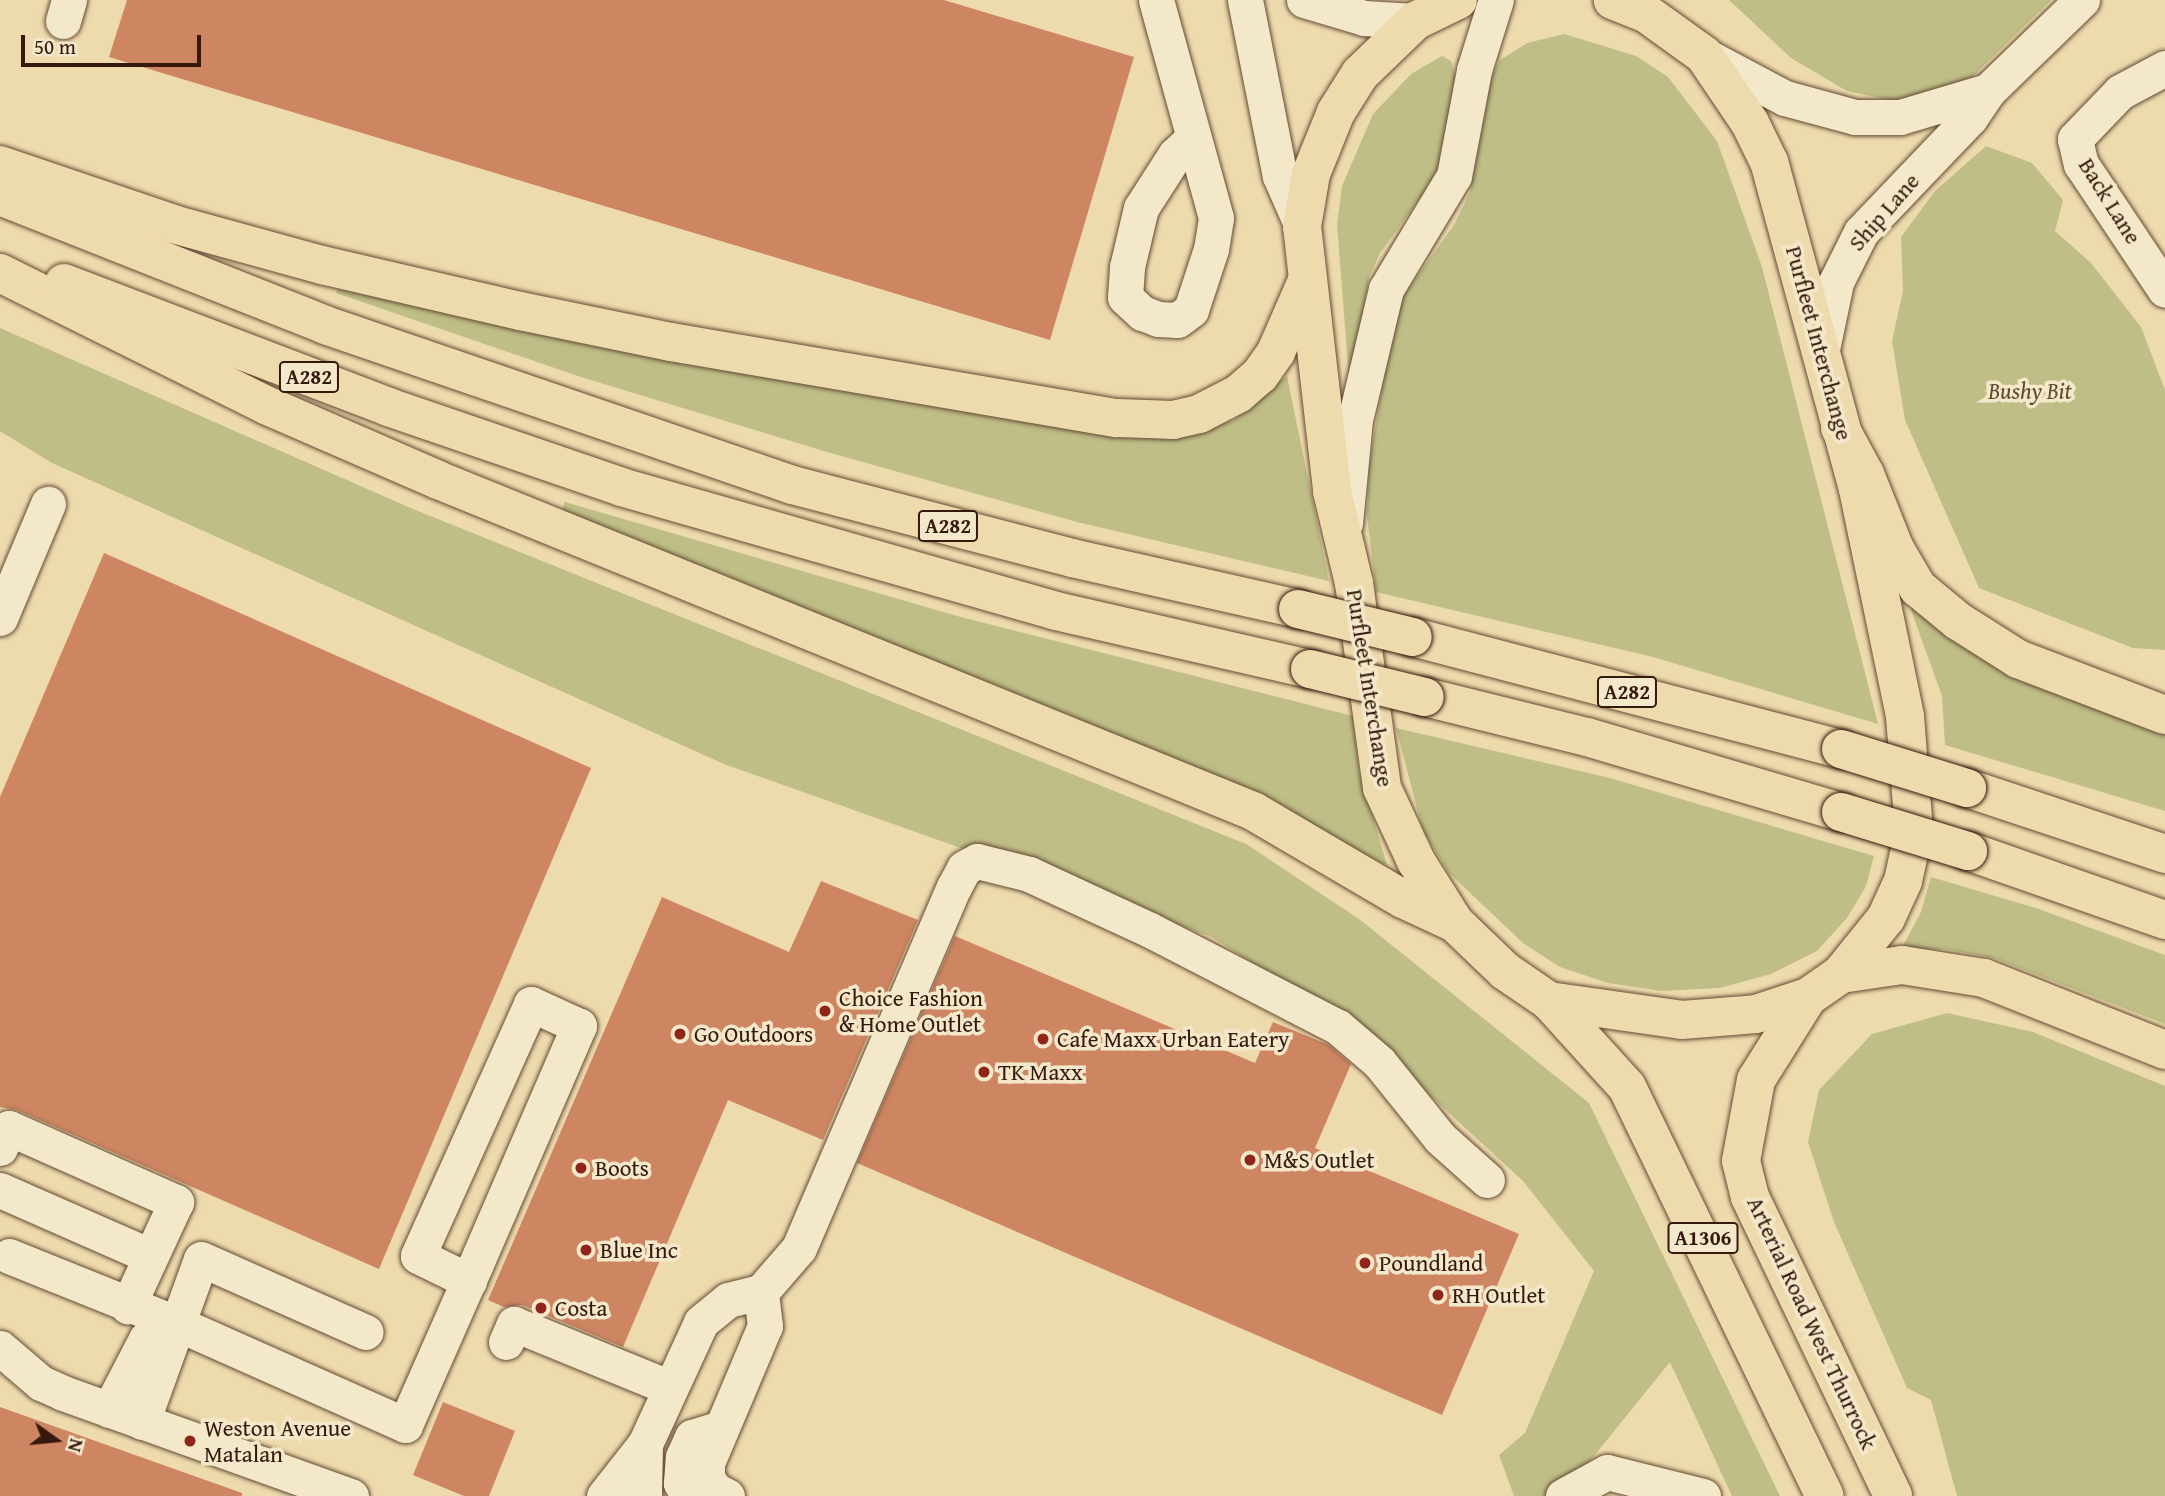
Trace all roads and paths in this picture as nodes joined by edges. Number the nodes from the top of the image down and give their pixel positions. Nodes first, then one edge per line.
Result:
1 (1156, 0) edge
2 (1245, 0) edge
3 (1304, 0) edge
4 (1458, 0) edge
5 (1496, 0) edge
6 (1613, 0) edge
7 (1662, 0) edge
8 (2082, 0) edge
9 (1415, 22) junction
10 (1693, 46) junction
11 (2165, 68) edge
12 (1988, 91) junction
13 (1193, 138) dead end
14 (0, 165) edge
15 (0, 196) edge
16 (1302, 226) junction
17 (0, 260) edge
18 (0, 273) edge
19 (1306, 283) junction
20 (2165, 290) edge
21 (1821, 354) junction
22 (1840, 428) junction
23 (48, 504) dead end
24 (1344, 530) junction
25 (0, 618) edge
26 (2165, 715) edge
27 (2165, 854) edge
28 (2165, 919) edge
29 (1455, 923) junction
30 (1842, 974) junction
31 (1808, 997) junction
32 (1549, 1001) junction
33 (2165, 1050) edge
34 (0, 1148) edge
35 (1487, 1180) dead end
36 (0, 1190) edge
37 (9, 1256) dead end
38 (150, 1256) junction
39 (468, 1281) junction
40 (761, 1292) junction
41 (128, 1306) junction
42 (176, 1323) junction
43 (366, 1332) dead end
44 (506, 1342) dead end
45 (0, 1348) edge
46 (668, 1387) junction
47 (109, 1410) junction
48 (142, 1422) junction
49 (721, 1429) junction
50 (645, 1444) junction
51 (285, 1484) edge
52 (351, 1496) edge
53 (604, 1496) edge
54 (644, 1496) edge
55 (690, 1496) edge
56 (727, 1496) edge
57 (1563, 1496) edge
58 (1703, 1496) edge
59 (1825, 1496) edge
60 (1893, 1496) edge

1 - 13 street
2 - 16 street
3 - 9 street
4 - 9 main road, Purfleet Interchange
5 - 24 street
6 - 10 main road, Purfleet Interchange
7 - 10 main road
8 - 12 street, Ship Lane
9 - 16 main road, Purfleet Interchange
10 - 12 street, Ship Lane
10 - 21 main road, Purfleet Interchange
11 - 20 street, Back Lane
12 - 21 street, Ship Lane
14 - 19 main road
15 - 27 main road, A282, bridge
16 - 19 main road, Purfleet Interchange
17 - 28 main road, A282, bridge
18 - 29 main road
19 - 24 main road, Purfleet Interchange
21 - 22 main road, Purfleet Interchange
22 - 26 main road
22 - 30 main road, Purfleet Interchange
23 - 25 street
24 - 29 main road, Purfleet Interchange
29 - 32 main road, Purfleet Interchange
30 - 31 main road, Purfleet Interchange
30 - 33 main road
31 - 32 main road, Purfleet Interchange
31 - 60 main road, Arterial Road West Thurrock / A1306
32 - 59 main road, A1306
34 - 38 street
35 - 40 street
36 - 38 street
37 - 41 street
38 - 41 street
39 - 39 street
39 - 42 street
40 - 46 street
40 - 49 street
41 - 42 street
42 - 43 street
42 - 47 street
42 - 48 street
44 - 46 street
45 - 47 street
46 - 50 street
47 - 48 street
48 - 51 street
49 - 55 street
49 - 56 street
50 - 53 street
50 - 54 street
51 - 52 street
57 - 58 street

